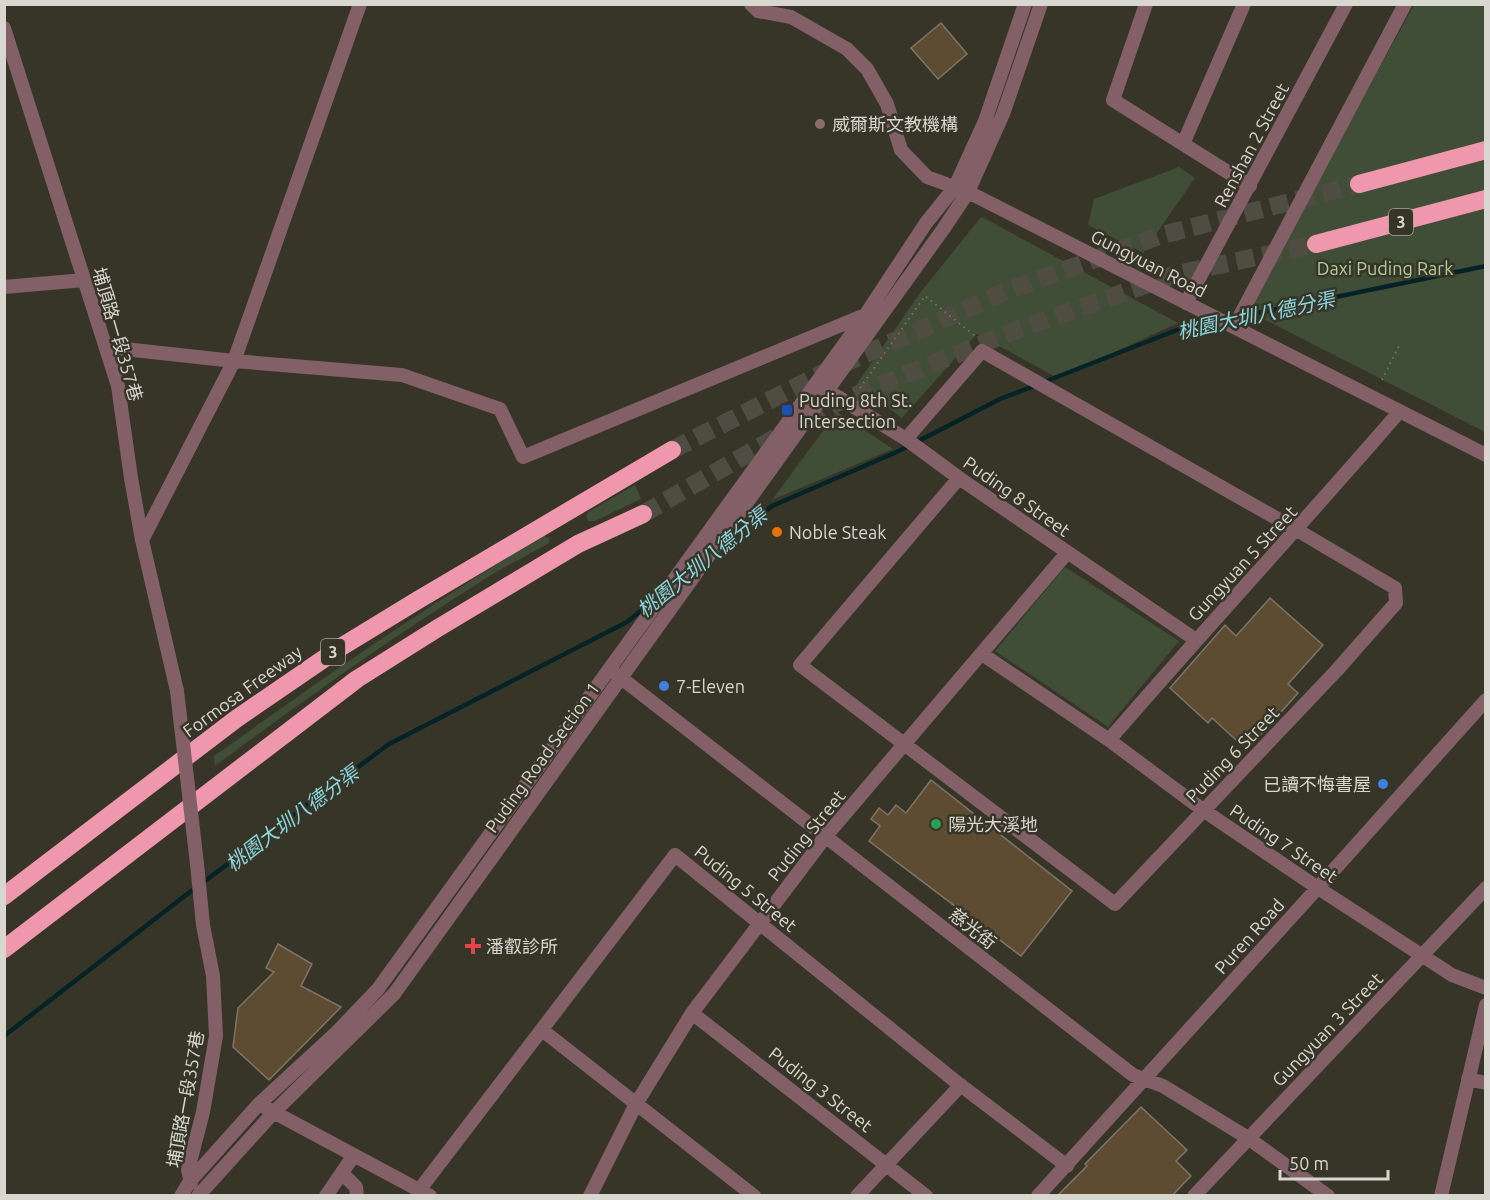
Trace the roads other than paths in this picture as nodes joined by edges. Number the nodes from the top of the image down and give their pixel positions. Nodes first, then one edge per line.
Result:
1 (360, 4) edge
2 (751, 4) edge
3 (1025, 4) edge
4 (1041, 4) edge
5 (1146, 4) edge
6 (1244, 4) edge
7 (1346, 4) edge
8 (1405, 4) edge
9 (4, 28) edge
10 (1183, 144) junction
11 (1485, 150) edge
12 (1359, 184) tunnel mouth
13 (1250, 186) junction
14 (962, 190) junction
15 (1485, 199) edge
16 (1316, 244) tunnel mouth
17 (84, 280) junction
18 (4, 287) edge
19 (1186, 303) junction
20 (866, 314) junction
21 (1233, 327) junction
22 (106, 346) junction
23 (234, 361) junction
24 (822, 387) junction
25 (1400, 411) junction
26 (906, 439) junction
27 (672, 450) tunnel mouth
28 (1485, 455) edge
29 (959, 478) junction
30 (643, 514) tunnel mouth
31 (558, 518) junction
32 (1298, 530) junction
33 (142, 540) junction
34 (578, 544) junction
35 (1067, 553) junction
36 (1196, 640) junction
37 (982, 654) junction
38 (609, 669) junction
39 (621, 678) junction
40 (1485, 700) edge
41 (1109, 740) junction
42 (904, 745) junction
43 (1203, 810) junction
44 (826, 836) junction
45 (1318, 888) junction
46 (1485, 888) edge
47 (4, 896) edge
48 (760, 923) junction
49 (4, 949) edge
50 (1422, 955) junction
51 (1485, 988) edge
52 (1485, 1005) edge
53 (692, 1013) junction
54 (542, 1030) junction
55 (1144, 1078) junction
56 (1468, 1079) junction
57 (1485, 1083) edge
58 (961, 1085) junction
59 (259, 1104) junction
60 (636, 1104) junction
61 (273, 1112) junction
62 (1248, 1138) junction
63 (354, 1155) junction
64 (886, 1163) junction
65 (1067, 1166) junction
66 (342, 1173) junction
67 (190, 1181) junction
68 (425, 1192) edge
69 (1321, 1194) edge
70 (198, 1195) edge
71 (181, 1196) edge
72 (326, 1196) edge
73 (357, 1196) edge
74 (590, 1196) edge
75 (754, 1196) edge
76 (857, 1196) edge
77 (926, 1196) edge
78 (1038, 1196) edge
79 (1194, 1196) edge
80 (1441, 1196) edge

1 - 23 street
2 - 14 street, Gungyuan Road
3 - 14 street
4 - 14 street
5 - 10 street
6 - 10 street
7 - 13 street, Renshan 2 Street
8 - 21 street
9 - 17 street, 埔頂路一段357巷
10 - 13 street
11 - 12 highway
13 - 19 street, Renshan 2 Street
14 - 19 street, Gungyuan Road
14 - 20 street, Puding Road Section 1
14 - 24 street, Puding Road Section 1
15 - 16 highway, 3
17 - 18 street
17 - 22 street, 埔頂路一段357巷
19 - 21 street, Gungyuan Road
20 - 23 street
20 - 24 street, Puding Road Section 1
21 - 25 street, Gungyuan Road
22 - 23 street
22 - 33 street, 埔頂路一段357巷
23 - 33 street
24 - 26 street, Puding 8 Street
24 - 38 street, Puding Road Section 1
24 - 39 street, Puding Road Section 1
25 - 28 street, Gungyuan Road
25 - 32 street, Gungyuan 5 Street
26 - 29 street, Puding 8 Street
26 - 32 street, Puding 6 Street
27 - 31 highway, Formosa Freeway / 3
29 - 35 street, Puding 8 Street
29 - 42 street, Puding 6 Street
30 - 34 highway, 3
31 - 34 highway
31 - 47 highway, Formosa Freeway / 3
32 - 36 street, Gungyuan 5 Street
32 - 43 street, Puding 6 Street
33 - 67 street, 埔頂路一段357巷, bridge
34 - 49 highway, 3
35 - 36 street, Puding 8 Street
35 - 37 street, Puding Street
36 - 41 street, Gungyuan 5 Street
37 - 41 street, Puding 7 Street
37 - 42 street, Puding Street
38 - 39 street, 慈光街
38 - 59 street, Puding Road Section 1
39 - 44 street, 慈光街
39 - 61 street, Puding Road Section 1
40 - 45 street, Puren Road
41 - 43 street, Puding 7 Street
42 - 43 street, Puding 6 Street
42 - 44 street, Puding Street
43 - 45 street, Puding 7 Street
44 - 48 street, Puding Street
44 - 55 street, 慈光街
45 - 50 street, Puding 7 Street
45 - 55 street, Puren Road
46 - 50 street, Gungyuan 3 Street
48 - 53 street, Puding Street
48 - 54 street, Puding 5 Street
48 - 58 street, Puding 5 Street
50 - 51 street, Puding 7 Street
50 - 62 street, Gungyuan 3 Street
52 - 56 street
53 - 60 street, Puding Street
53 - 64 street, Puding 3 Street
54 - 60 street
54 - 68 street, Puding 5 Street
55 - 62 street, 慈光街
55 - 65 street, Puren Road
56 - 57 street
56 - 80 street
58 - 64 street
58 - 65 street, Puding 5 Street
59 - 61 street
59 - 67 street, Puding Road Section 1
60 - 74 street, Puding Street
60 - 75 street
61 - 63 street
61 - 70 street, Puding Road Section 1
62 - 69 street, 慈光街
62 - 79 street, Gungyuan 3 Street
63 - 66 street
63 - 68 street
64 - 76 street
64 - 77 street, Puding 3 Street
65 - 78 street, Puren Road
66 - 72 street
66 - 73 street
67 - 70 street, 埔頂路一段357巷
67 - 71 street, Puding Road Section 1

